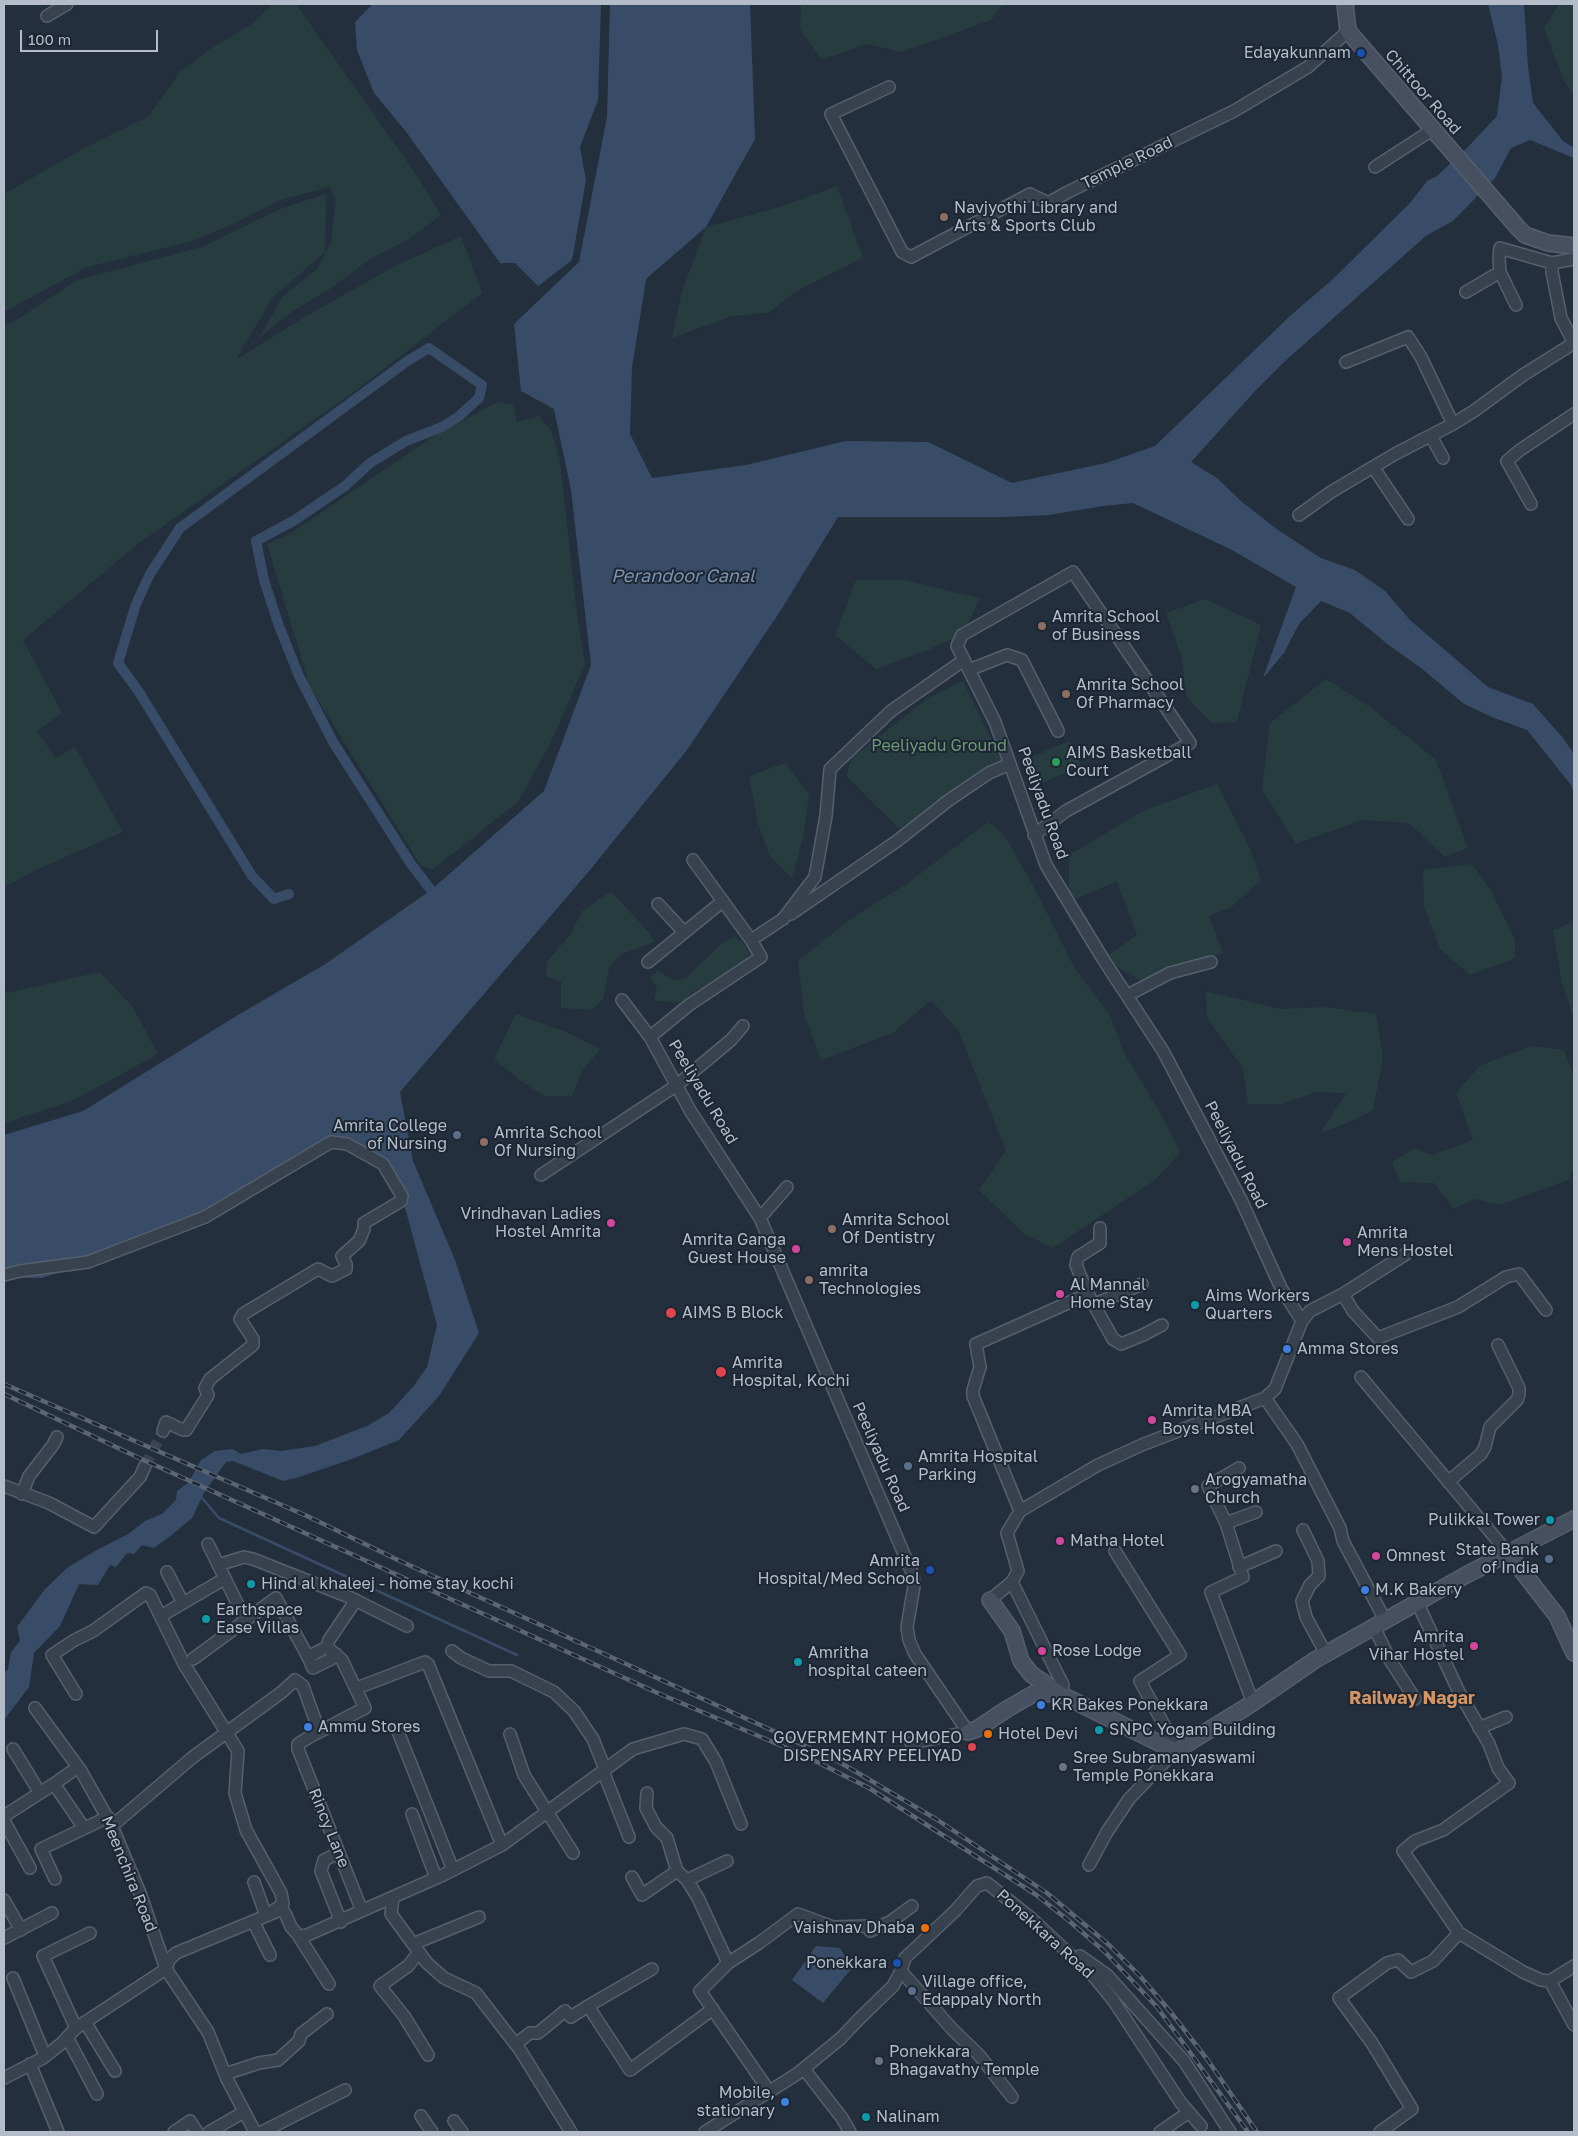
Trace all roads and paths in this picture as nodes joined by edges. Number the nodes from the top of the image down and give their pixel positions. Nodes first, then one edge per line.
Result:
1 (67, 4) edge
2 (1346, 4) edge
3 (47, 16) dead end
4 (1348, 31) junction
5 (889, 87) dead end
6 (1432, 130) junction
7 (1375, 167) dead end
8 (1574, 246) edge
9 (1574, 259) edge
10 (1552, 264) junction
11 (1500, 272) junction
12 (1466, 292) dead end
13 (1516, 305) dead end
14 (1574, 343) edge
15 (1346, 362) dead end
16 (1574, 414) edge
17 (1452, 424) junction
18 (1431, 436) junction
19 (1443, 458) dead end
20 (1373, 467) junction
21 (1532, 504) dead end
22 (1299, 515) dead end
23 (1408, 519) dead end
24 (967, 665) junction
25 (1058, 731) dead end
26 (1010, 764) junction
27 (1034, 835) junction
28 (693, 860) dead end
29 (723, 901) junction
30 (658, 904) dead end
31 (783, 919) junction
32 (684, 932) junction
33 (751, 940) junction
34 (648, 962) dead end
35 (1211, 962) dead end
36 (1128, 996) junction
37 (622, 1000) dead end
38 (744, 1026) dead end
39 (650, 1037) junction
40 (677, 1085) junction
41 (541, 1175) dead end
42 (787, 1187) dead end
43 (760, 1218) junction
44 (1100, 1228) dead end
45 (1406, 1254) dead end
46 (4, 1275) edge
47 (1142, 1284) dead end
48 (1343, 1294) junction
49 (1091, 1299) junction
50 (1546, 1310) dead end
51 (1302, 1322) junction
52 (1162, 1325) dead end
53 (1498, 1345) dead end
54 (1361, 1377) dead end
55 (1266, 1398) junction
56 (163, 1431) dead end
57 (57, 1437) dead end
58 (145, 1466) tunnel mouth
59 (1240, 1468) dead end
60 (1448, 1482) junction
61 (4, 1486) edge
62 (22, 1494) junction
63 (1020, 1511) junction
64 (1256, 1512) dead end
65 (1574, 1519) edge
66 (1226, 1523) junction
67 (1302, 1530) dead end
68 (208, 1544) dead end
69 (1115, 1551) dead end
70 (1276, 1551) dead end
71 (1508, 1553) junction
72 (218, 1565) junction
73 (1239, 1567) junction
74 (166, 1572) dead end
75 (224, 1579) junction
76 (1012, 1582) junction
77 (356, 1600) junction
78 (990, 1600) joint
79 (1417, 1602) junction
80 (183, 1603) junction
81 (166, 1613) dead end
82 (245, 1619) junction
83 (1379, 1624) junction
84 (407, 1626) dead end
85 (332, 1651) junction
86 (452, 1651) dead end
87 (1574, 1653) edge
88 (1326, 1654) junction
89 (193, 1658) dead end
90 (357, 1688) junction
91 (76, 1694) dead end
92 (1060, 1694) junction
93 (1415, 1699) dead end
94 (1253, 1703) junction
95 (35, 1708) dead end
96 (1506, 1717) dead end
97 (1479, 1728) junction
98 (397, 1729) dead end
99 (319, 1731) junction
100 (968, 1732) junction
101 (227, 1733) junction
102 (510, 1734) dead end
103 (910, 1743) dead end
104 (1180, 1748) junction
105 (12, 1749) dead end
106 (78, 1767) junction
107 (604, 1770) junction
108 (54, 1784) junction
109 (40, 1793) junction
110 (648, 1793) dead end
111 (546, 1812) junction
112 (412, 1814) dead end
113 (4, 1816) edge
114 (4, 1821) edge
115 (110, 1821) junction
116 (741, 1824) dead end
117 (84, 1828) junction
118 (628, 1837) dead end
119 (502, 1845) junction
120 (339, 1853) junction
121 (573, 1853) dead end
122 (727, 1861) dead end
123 (1089, 1865) dead end
124 (30, 1868) dead end
125 (453, 1870) junction
126 (677, 1871) junction
127 (632, 1877) dead end
128 (436, 1878) junction
129 (55, 1879) dead end
130 (686, 1880) junction
131 (254, 1882) dead end
132 (393, 1897) junction
133 (4, 1900) edge
134 (912, 1906) dead end
135 (362, 1911) junction
136 (52, 1913) dead end
137 (266, 1916) junction
138 (479, 1917) dead end
139 (1031, 1918) junction
140 (253, 1921) junction
141 (340, 1922) junction
142 (21, 1930) junction
143 (90, 1933) dead end
144 (1459, 1933) junction
145 (298, 1935) junction
146 (4, 1938) edge
147 (416, 1948) junction
148 (270, 1955) dead end
149 (728, 1963) junction
150 (1574, 1966) edge
151 (166, 1969) junction
152 (652, 1969) dead end
153 (901, 1971) junction
154 (13, 1978) dead end
155 (1550, 1981) junction
156 (328, 1984) dead end
157 (588, 2006) junction
158 (713, 2009) junction
159 (327, 2014) dead end
160 (80, 2025) junction
161 (1574, 2025) edge
162 (67, 2038) junction
163 (516, 2044) junction
164 (428, 2055) dead end
165 (45, 2056) junction
166 (30, 2064) junction
167 (804, 2069) junction
168 (115, 2071) dead end
169 (225, 2074) junction
170 (4, 2078) edge
171 (345, 2090) dead end
172 (769, 2091) junction
173 (97, 2094) dead end
174 (1012, 2097) dead end
175 (244, 2112) junction
176 (1189, 2112) junction
177 (421, 2116) dead end
178 (454, 2121) dead end
179 (1201, 2126) dead end
180 (58, 2132) edge
181 (174, 2132) edge
182 (197, 2132) edge
183 (209, 2132) edge
184 (255, 2132) edge
185 (262, 2132) edge
186 (432, 2132) edge
187 (462, 2132) edge
188 (571, 2132) edge
189 (704, 2132) edge
190 (850, 2132) edge
191 (1160, 2132) edge
192 (1230, 2132) edge
193 (1380, 2132) edge

1 - 3 street
2 - 4 street
4 - 5 street, Temple Road
4 - 6 street, Chittoor Road
6 - 7 street
6 - 8 street, Chittoor Road
9 - 10 street
10 - 11 street
10 - 14 street
11 - 12 street
11 - 13 street
14 - 17 street
15 - 17 street
16 - 21 street
17 - 18 street
18 - 19 street
18 - 20 street
20 - 22 street
20 - 23 street
24 - 25 street
24 - 26 street, Peeliyadu Road
24 - 27 street, Peeliyadu Road
24 - 31 street
26 - 27 street, Peeliyadu Road
26 - 31 street
27 - 36 street, Peeliyadu Road
28 - 29 street
29 - 32 street
29 - 33 street
30 - 32 street
31 - 33 street
32 - 34 street
33 - 39 street, Peeliyadu Road
35 - 36 street
36 - 51 street, Peeliyadu Road
37 - 39 street
38 - 40 street
39 - 40 street, Peeliyadu Road
40 - 41 street
40 - 43 street, Peeliyadu Road
42 - 43 street
43 - 100 street, Peeliyadu Road
44 - 49 street
45 - 48 street
46 - 56 street
47 - 49 street
48 - 50 street
48 - 51 street
49 - 52 street
49 - 63 street
51 - 55 street
53 - 60 street
54 - 60 street
55 - 63 street
55 - 83 street
57 - 62 street
58 - 62 street
59 - 66 street
60 - 71 street
61 - 62 street
63 - 76 street
64 - 66 street
65 - 71 street
66 - 73 street
67 - 88 street
68 - 72 street
69 - 104 street
70 - 73 street
71 - 79 street
71 - 87 street
72 - 75 street
72 - 77 street
73 - 94 street
74 - 80 street
75 - 80 street
75 - 82 street
76 - 78 street
76 - 92 street
77 - 84 street
77 - 85 street
78 - 92 street
79 - 83 street
79 - 97 street
80 - 81 street
82 - 85 street
82 - 89 street
83 - 88 street
83 - 93 street
85 - 90 street
86 - 107 street
88 - 94 street
90 - 99 street
90 - 119 street
91 - 101 street
92 - 100 street
92 - 104 street
94 - 104 street
95 - 106 street, Meenchira Road
96 - 97 street
97 - 144 street
98 - 125 street
99 - 101 street
99 - 120 street, Rincy Lane
100 - 103 street
101 - 115 street
101 - 137 street
102 - 111 street
104 - 123 street
105 - 109 street
106 - 108 street
106 - 115 street, Meenchira Road
107 - 111 street
107 - 116 street
107 - 118 street
108 - 109 street
108 - 117 street
109 - 113 street
110 - 126 street
111 - 119 street
111 - 121 street
112 - 128 street
114 - 124 street
115 - 117 street
115 - 151 street, Meenchira Road
117 - 129 street
119 - 125 street
120 - 135 street, Rincy Lane
120 - 141 street
122 - 130 street
125 - 128 street
126 - 127 street
126 - 130 street
128 - 132 street
130 - 149 street
131 - 137 street
132 - 135 street
132 - 147 street
133 - 142 street
134 - 149 street
135 - 141 street
136 - 142 street
137 - 140 street
137 - 145 street
138 - 147 street
139 - 153 street, Ponekkara Road
139 - 176 street, Ponekkara Road
139 - 192 street
140 - 148 street
140 - 151 street
141 - 145 street
142 - 146 street
143 - 160 street
144 - 155 street
144 - 193 street
145 - 156 street
147 - 163 street
147 - 164 street
149 - 158 street
150 - 155 street
151 - 160 street
151 - 169 street, Meenchira Road
152 - 157 street
153 - 167 street, Ponekkara Road
153 - 174 street
154 - 165 street
155 - 161 street
157 - 158 street
157 - 163 street
158 - 172 street
159 - 169 street
160 - 162 street
160 - 168 street
162 - 165 street
162 - 173 street
163 - 188 street
165 - 166 street
166 - 170 street
166 - 180 street
167 - 172 street, Ponekkara Road
167 - 190 street
169 - 175 street, Meenchira Road
171 - 185 street
172 - 189 street, Ponekkara Road
175 - 183 street
175 - 184 street, Meenchira Road
176 - 179 street, Ponekkara Road
176 - 191 street
177 - 186 street
178 - 187 street
181 - 182 street

